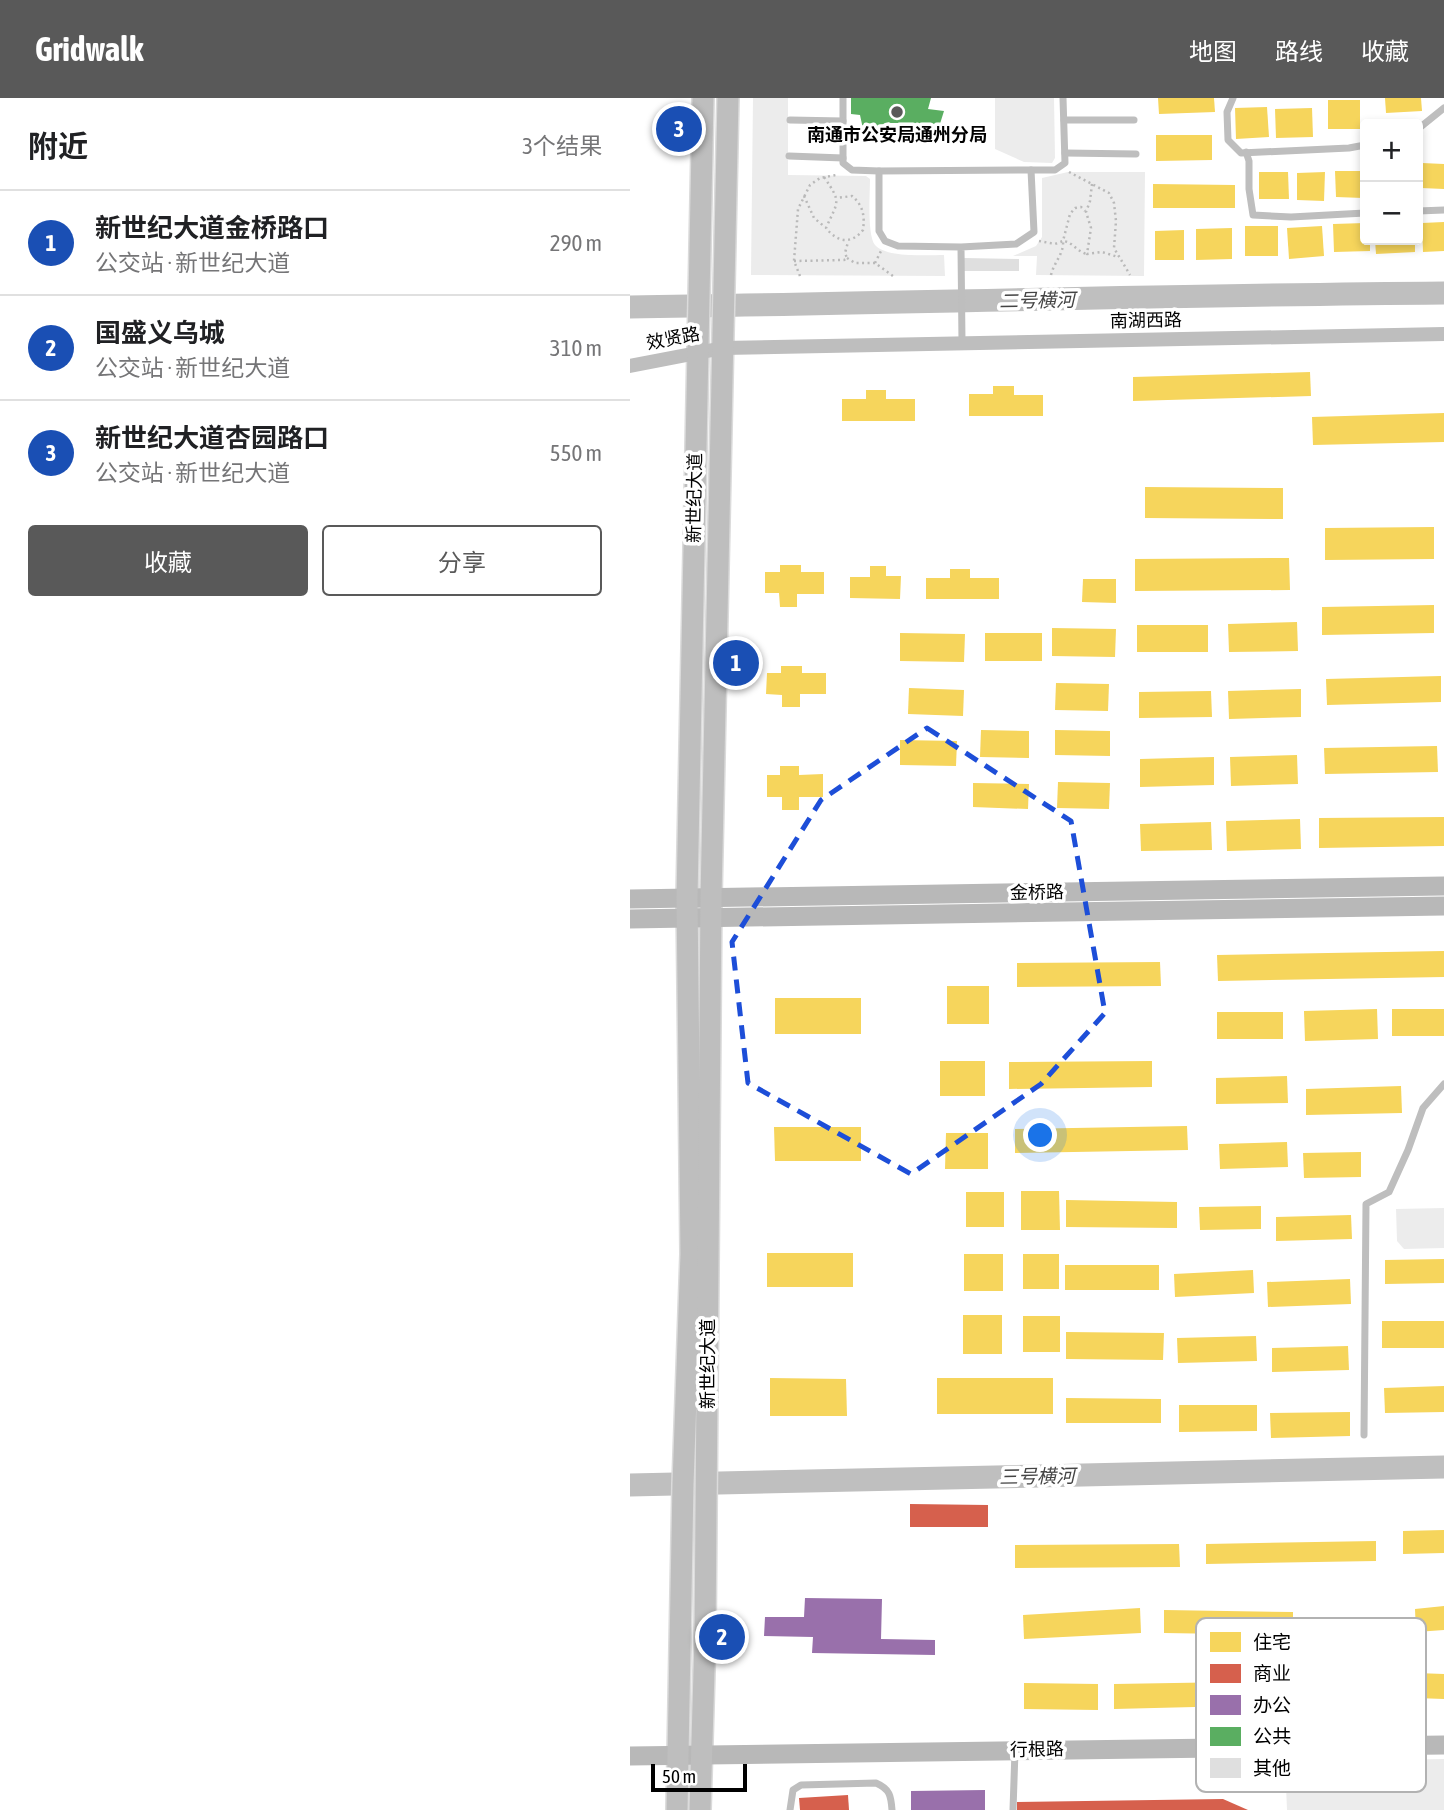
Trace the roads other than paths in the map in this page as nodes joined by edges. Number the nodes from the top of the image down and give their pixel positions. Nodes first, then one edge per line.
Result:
1 (703, 98) edge
2 (728, 98) edge
3 (843, 98) edge
4 (1063, 98) edge
5 (1233, 98) edge
6 (1444, 108) edge
7 (790, 120) dead end
8 (1064, 120) junction
9 (1134, 120) dead end
10 (843, 121) junction
11 (1423, 125) edge
12 (1360, 146) edge
13 (1246, 152) junction
14 (1065, 153) junction
15 (1136, 154) dead end
16 (789, 156) dead end
17 (844, 158) junction
18 (1031, 170) junction
19 (879, 171) junction
20 (1423, 211) edge
21 (1444, 211) edge
22 (1360, 213) edge
23 (961, 247) junction
24 (1444, 334) edge
25 (962, 342) junction
26 (723, 348) junction
27 (697, 353) junction
28 (630, 366) edge
29 (1444, 886) edge
30 (630, 899) edge
31 (1444, 906) edge
32 (711, 907) junction
33 (687, 908) junction
34 (630, 919) edge
35 (1444, 1084) edge
36 (1364, 1435) dead end
37 (1426, 1745) edge
38 (1444, 1745) edge
39 (1196, 1748) edge
40 (1015, 1750) junction
41 (703, 1753) junction
42 (678, 1754) junction
43 (630, 1756) edge
44 (677, 1810) edge
45 (700, 1810) edge
46 (790, 1810) edge
47 (892, 1810) edge
48 (1013, 1810) edge

1 - 27 main road, 新世纪大道
2 - 26 main road, 新世纪大道
3 - 10 lane
4 - 8 lane
5 - 13 lane
6 - 11 lane
7 - 10 lane
8 - 9 lane
8 - 14 lane
10 - 17 lane
12 - 13 lane
13 - 22 lane
14 - 15 lane
14 - 18 lane
16 - 17 lane
17 - 19 lane
18 - 19 lane
18 - 23 lane
19 - 23 lane
20 - 21 lane
23 - 25 lane
24 - 25 street, 南湖西路
25 - 26 street, 南湖西路
26 - 27 street, 效贤路
26 - 32 main road, 新世纪大道
27 - 28 street, 效贤路
27 - 33 main road, 新世纪大道
29 - 32 street, 金桥路
30 - 33 street, 金桥路
31 - 32 street, 金桥路
32 - 33 street, 金桥路
32 - 41 main road, 新世纪大道
33 - 34 street, 金桥路
33 - 42 main road, 新世纪大道
35 - 36 lane
37 - 38 street, 行根路
39 - 40 street, 行根路
40 - 41 street, 行根路
40 - 48 lane
41 - 42 street, 行根路
41 - 45 main road, 新世纪大道
42 - 43 street, 行根路
42 - 44 main road, 新世纪大道
46 - 47 lane

